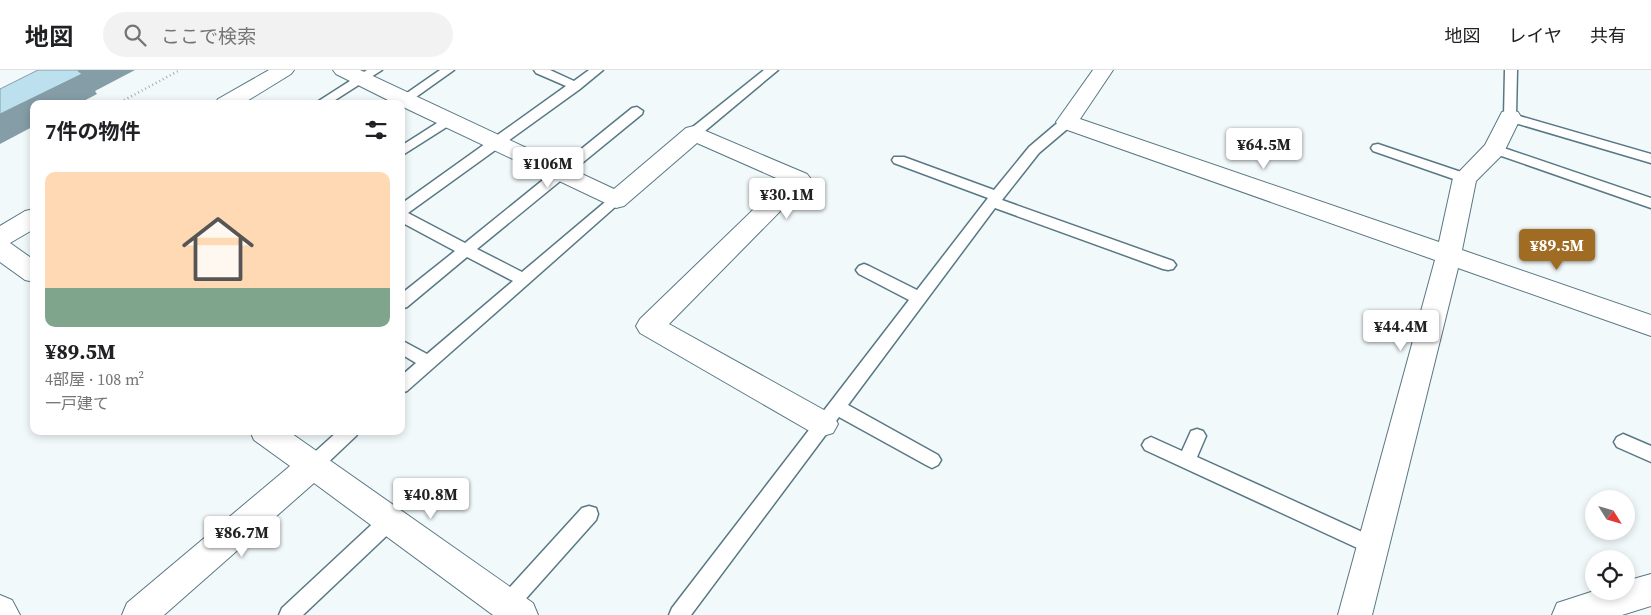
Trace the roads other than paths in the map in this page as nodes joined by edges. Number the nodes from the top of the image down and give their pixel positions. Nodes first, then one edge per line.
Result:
1 (284, 70) edge
2 (448, 70) edge
3 (540, 70) edge
4 (597, 70) edge
5 (772, 70) edge
6 (1102, 70) edge
7 (1511, 70) edge
8 (360, 73) edge
9 (576, 86) junction
10 (233, 100) edge
11 (325, 100) edge
12 (399, 100) edge
13 (402, 100) edge
14 (405, 103) edge
15 (637, 112) dead end
16 (1510, 117) junction
17 (448, 120) junction
18 (1067, 122) junction
19 (694, 132) junction
20 (496, 143) junction
21 (1378, 148) dead end
22 (405, 149) edge
23 (1495, 149) junction
24 (1651, 159) edge
25 (899, 160) dead end
26 (561, 174) junction
27 (1465, 178) junction
28 (995, 199) junction
29 (616, 200) junction
30 (1651, 203) edge
31 (405, 208) edge
32 (405, 218) edge
33 (30, 219) edge
34 (0, 238) edge
35 (0, 249) edge
36 (467, 250) junction
37 (1449, 254) junction
38 (1168, 265) dead end
39 (30, 270) edge
40 (864, 270) dead end
41 (524, 280) junction
42 (919, 298) junction
43 (405, 300) edge
44 (1651, 326) edge
45 (405, 348) edge
46 (428, 362) junction
47 (405, 382) edge
48 (829, 416) junction
49 (271, 435) edge
50 (346, 435) edge
51 (1197, 436) dead end
52 (1623, 442) dead end
53 (1151, 445) dead end
54 (1651, 454) edge
55 (932, 460) dead end
56 (1186, 461) junction
57 (313, 465) junction
58 (589, 514) dead end
59 (390, 520) junction
60 (1373, 546) junction
61 (1651, 590) edge
62 (514, 610) edge
63 (0, 612) edge
64 (3, 615) edge
65 (140, 615) edge
66 (289, 615) edge
67 (679, 615) edge
68 (1355, 615) edge
69 (1569, 615) edge

1 - 10 street
2 - 13 lane
3 - 9 lane
4 - 9 lane
5 - 19 lane
6 - 18 street
7 - 16 lane
8 - 11 lane
8 - 12 street
9 - 20 lane
14 - 17 street
15 - 26 lane
16 - 23 street
16 - 24 lane
17 - 20 street
17 - 22 lane
18 - 28 lane
18 - 37 street
19 - 29 street
19 - 48 street
20 - 26 street
20 - 31 lane
21 - 27 lane
23 - 27 street
23 - 30 lane
25 - 28 lane
26 - 29 street
26 - 36 lane
27 - 37 street
28 - 38 lane
28 - 42 lane
29 - 41 lane
32 - 36 lane
33 - 34 street
35 - 39 street
36 - 41 lane
36 - 43 lane
37 - 44 street
37 - 60 street
40 - 42 lane
41 - 46 lane
42 - 48 lane
45 - 46 lane
46 - 47 lane
48 - 55 lane
48 - 67 lane
49 - 57 street
50 - 57 lane
51 - 56 lane
52 - 54 lane
53 - 56 lane
56 - 60 lane
57 - 59 street
57 - 65 street
58 - 62 lane
59 - 62 street
59 - 66 lane
60 - 68 street
61 - 69 street
63 - 64 street

